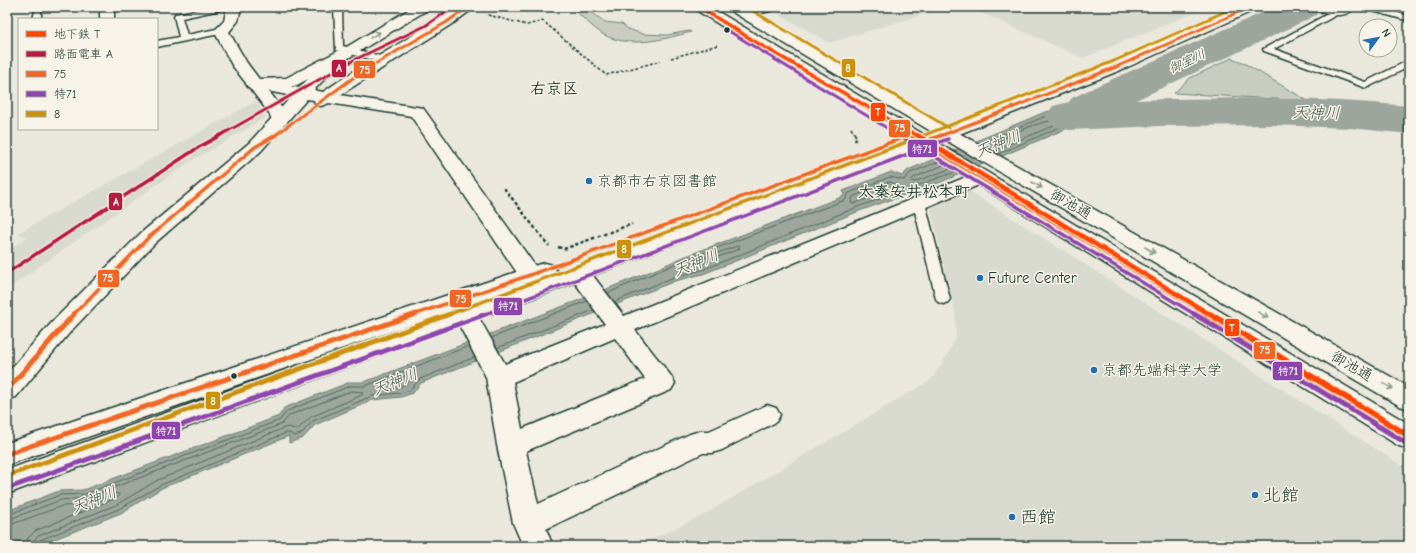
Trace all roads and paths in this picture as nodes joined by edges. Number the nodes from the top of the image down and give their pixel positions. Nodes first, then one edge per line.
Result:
1 (107, 7) edge
2 (225, 7) edge
3 (234, 7) edge
4 (338, 7) edge
5 (422, 7) edge
6 (468, 7) edge
7 (701, 7) edge
8 (769, 7) edge
9 (1232, 7) edge
10 (1250, 7) edge
11 (1320, 7) edge
12 (1369, 7) edge
13 (740, 10) edge
14 (1343, 10) edge
15 (107, 18) edge
16 (482, 18) dead end
17 (1409, 19) edge
18 (221, 31) junction
19 (183, 38) junction
20 (158, 44) edge
21 (720, 44) dead end
22 (350, 51) junction
23 (671, 58) dead end
24 (382, 59) junction
25 (661, 60) dead end
26 (1409, 63) edge
27 (606, 76) junction
28 (602, 77) dead end
29 (254, 84) junction
30 (303, 93) junction
31 (327, 96) junction
32 (280, 120) junction
33 (857, 137) dead end
34 (935, 137) junction
35 (854, 144) dead end
36 (255, 146) junction
37 (979, 175) junction
38 (501, 184) dead end
39 (919, 203) junction
40 (639, 222) dead end
41 (530, 275) junction
42 (582, 277) junction
43 (943, 299) dead end
44 (468, 318) junction
45 (618, 323) junction
46 (497, 373) junction
47 (7, 390) edge
48 (1409, 398) edge
49 (768, 415) dead end
50 (1409, 438) edge
51 (510, 445) junction
52 (7, 454) edge
53 (7, 482) edge
54 (533, 534) edge

1 - 15 main road
2 - 19 lane
3 - 18 main road
4 - 22 lane
22 -> 5 main road
6 - 24 main road
7 - 34 main road, 御池通
8 - 13 main road
9 - 34 main road
10 - 34 main road
11 - 14 main road
12 - 17 lane
13 - 34 main road, 御池通
14 - 26 lane
16 - 27 path
18 - 19 lane
18 - 29 main road
19 - 20 lane
21 - 23 path
22 - 24 lane
22 - 29 main road
22 - 30 main road
24 - 31 main road
25 - 27 path
27 - 28 path
29 - 30 main road
29 - 32 main road
30 - 31 main road
30 - 32 main road
31 - 36 main road
31 - 41 main road
32 - 36 main road
33 - 35 path
34 - 37 main road, 御池通
34 - 41 main road
34 - 42 main road
34 -> 48 main road, 御池通
36 - 47 main road
37 - 39 main road
37 - 50 main road, 御池通
38 - 40 path
39 - 43 lane
39 - 45 main road
41 - 52 main road
42 - 44 main road
42 - 45 main road
44 - 46 main road
44 - 53 main road
45 - 46 main road
45 - 51 main road
46 - 51 main road
49 - 54 main road
51 - 54 main road

